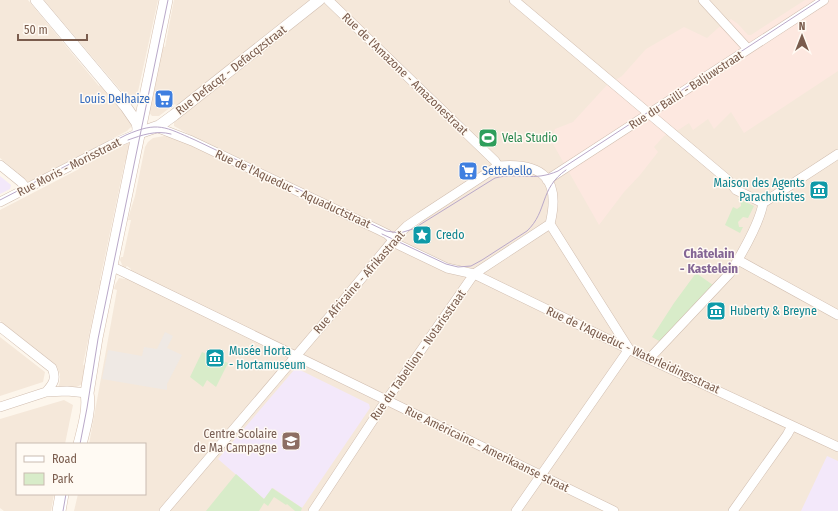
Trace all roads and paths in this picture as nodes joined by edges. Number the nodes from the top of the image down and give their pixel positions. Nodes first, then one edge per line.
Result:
1 (36, 0) edge
2 (166, 0) edge
3 (319, 0) edge
4 (328, 0) edge
5 (514, 0) edge
6 (704, 0) edge
7 (824, 0) edge
8 (748, 49) junction
9 (649, 114) junction
10 (156, 127) junction
11 (139, 133) junction
12 (838, 154) edge
13 (0, 165) edge
14 (498, 166) junction
15 (547, 180) junction
16 (26, 188) junction
17 (0, 202) edge
18 (763, 203) junction
19 (550, 224) junction
20 (394, 239) junction
21 (426, 258) joint
22 (738, 260) junction
23 (113, 268) junction
24 (474, 274) junction
25 (838, 315) edge
26 (0, 327) edge
27 (629, 349) junction
28 (295, 356) junction
29 (649, 359) junction
30 (46, 392) junction
31 (87, 393) junction
32 (387, 400) junction
33 (0, 407) edge
34 (792, 426) junction
35 (73, 443) edge
36 (80, 443) edge
37 (838, 448) edge
38 (541, 475) junction
39 (62, 495) edge
40 (71, 495) edge
41 (59, 511) edge
42 (68, 511) edge
43 (164, 511) edge
44 (313, 511) edge
45 (516, 511) edge
46 (614, 511) edge
47 (733, 511) edge

1 - 11 street
2 - 11 main road
3 - 10 street, Rue Defacqz - Defacqzstraat
4 - 14 street, Rue de l'Amazone - Amazonestraat
5 - 9 street
6 - 8 street
7 - 8 street, Rue du Bailli - Baljuwstraat
8 - 9 street, Rue du Bailli - Baljuwstraat
9 - 15 street, Rue du Bailli - Baljuwstraat
9 - 18 street
10 - 11 street, Rue Defacqz - Defacqzstraat
10 - 20 street, Rue de l'Aqueduc - Aquaductstraat
11 - 16 street, Rue Moris - Morisstraat
11 - 23 main road
12 - 18 street
13 - 16 street
14 - 15 street
14 - 20 street, Rue Africaine - Afrikastraat
15 - 19 street
16 - 17 street, Rue Moris - Morisstraat
18 - 22 street
19 - 24 street, Rue du Tabellion - Notarisstraat
19 - 27 street
20 - 21 street, Rue de l'Aqueduc - Aquaductstraat
20 - 28 street, Rue Africaine - Afrikastraat
21 - 24 street, Rue de l'Aqueduc - Waterleidingsstraat
22 - 25 street
22 - 29 street
23 - 28 street, Rue Américaine - Amerikaanse straat
23 - 31 main road
24 - 27 street, Rue de l'Aqueduc - Waterleidingsstraat
24 - 32 street, Rue du Tabellion - Notarisstraat
26 - 30 street
27 - 29 street, Rue de l'Aqueduc - Waterleidingsstraat
27 - 38 street
28 - 32 street, Rue Américaine - Amerikaanse straat
28 - 43 street, Rue Africaine - Afrikastraat
29 - 34 street, Rue de l'Aqueduc - Waterleidingsstraat
30 - 31 street
30 - 33 street
31 - 35 main road
31 - 36 main road
32 - 38 street, Rue Américaine - Amerikaanse straat
32 - 44 street, Rue du Tabellion - Notarisstraat
34 - 37 street, Rue de l'Aqueduc - Waterleidingsstraat
34 - 47 street
38 - 45 street
38 - 46 street, Rue Américaine - Amerikaanse straat
39 - 41 main road
40 - 42 main road

